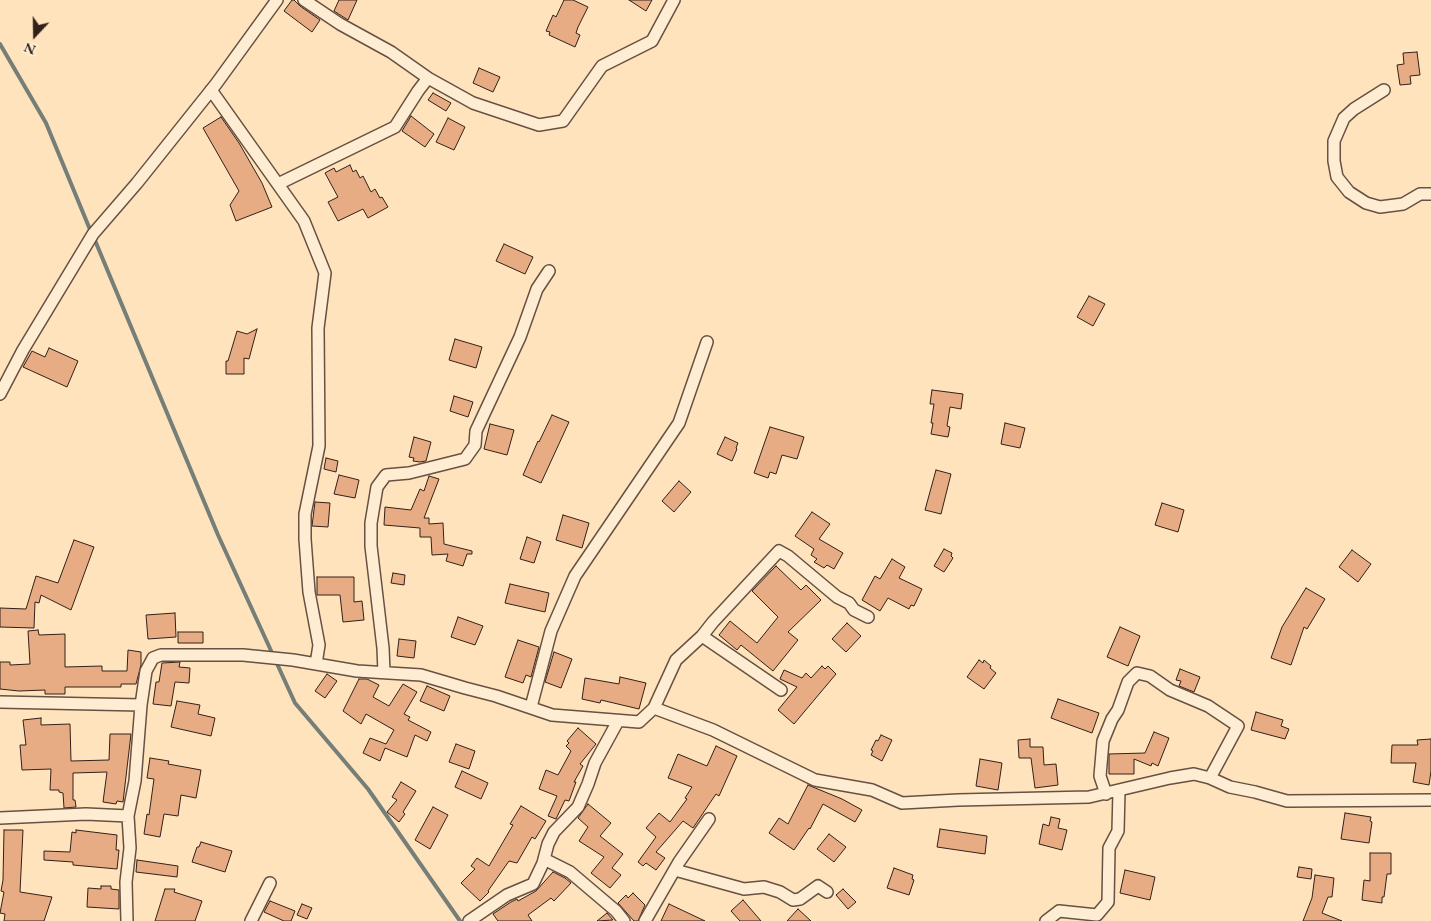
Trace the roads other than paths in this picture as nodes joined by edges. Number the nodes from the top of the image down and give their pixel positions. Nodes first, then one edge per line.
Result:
1 (277, 0) edge
2 (304, 0) edge
3 (674, 0) edge
4 (428, 78) junction
5 (211, 90) junction
6 (1384, 90) dead end
7 (278, 184) junction
8 (1431, 194) edge
9 (549, 271) dead end
10 (707, 342) dead end
11 (0, 394) edge
12 (868, 617) dead end
13 (702, 636) junction
14 (316, 664) junction
15 (384, 672) junction
16 (781, 690) dead end
17 (0, 702) edge
18 (141, 705) junction
19 (531, 707) junction
20 (654, 708) junction
21 (618, 721) junction
22 (1210, 778) junction
23 (1119, 791) junction
24 (1106, 794) junction
25 (1431, 800) edge
26 (128, 816) junction
27 (0, 818) edge
28 (708, 819) dead end
29 (544, 859) junction
30 (675, 870) junction
31 (270, 883) dead end
32 (828, 892) dead end
33 (127, 921) edge
34 (251, 921) edge
35 (469, 921) edge
36 (624, 921) edge
37 (645, 921) edge
38 (1046, 921) edge

1 - 5 street
2 - 4 street
3 - 4 street
4 - 7 street
5 - 7 street
5 - 11 street
6 - 8 street
7 - 14 street
9 - 15 street
10 - 19 street
12 - 13 street
13 - 16 street
13 - 20 street
14 - 15 street
14 - 18 street
15 - 19 street
17 - 18 street
18 - 26 street
19 - 21 street
20 - 21 street
20 - 24 street
21 - 29 street
22 - 23 street
22 - 24 street
22 - 25 street
23 - 24 street
23 - 38 street
26 - 27 street
26 - 33 street
28 - 30 street
29 - 35 street
29 - 36 street
30 - 32 street
30 - 37 street
31 - 34 street

